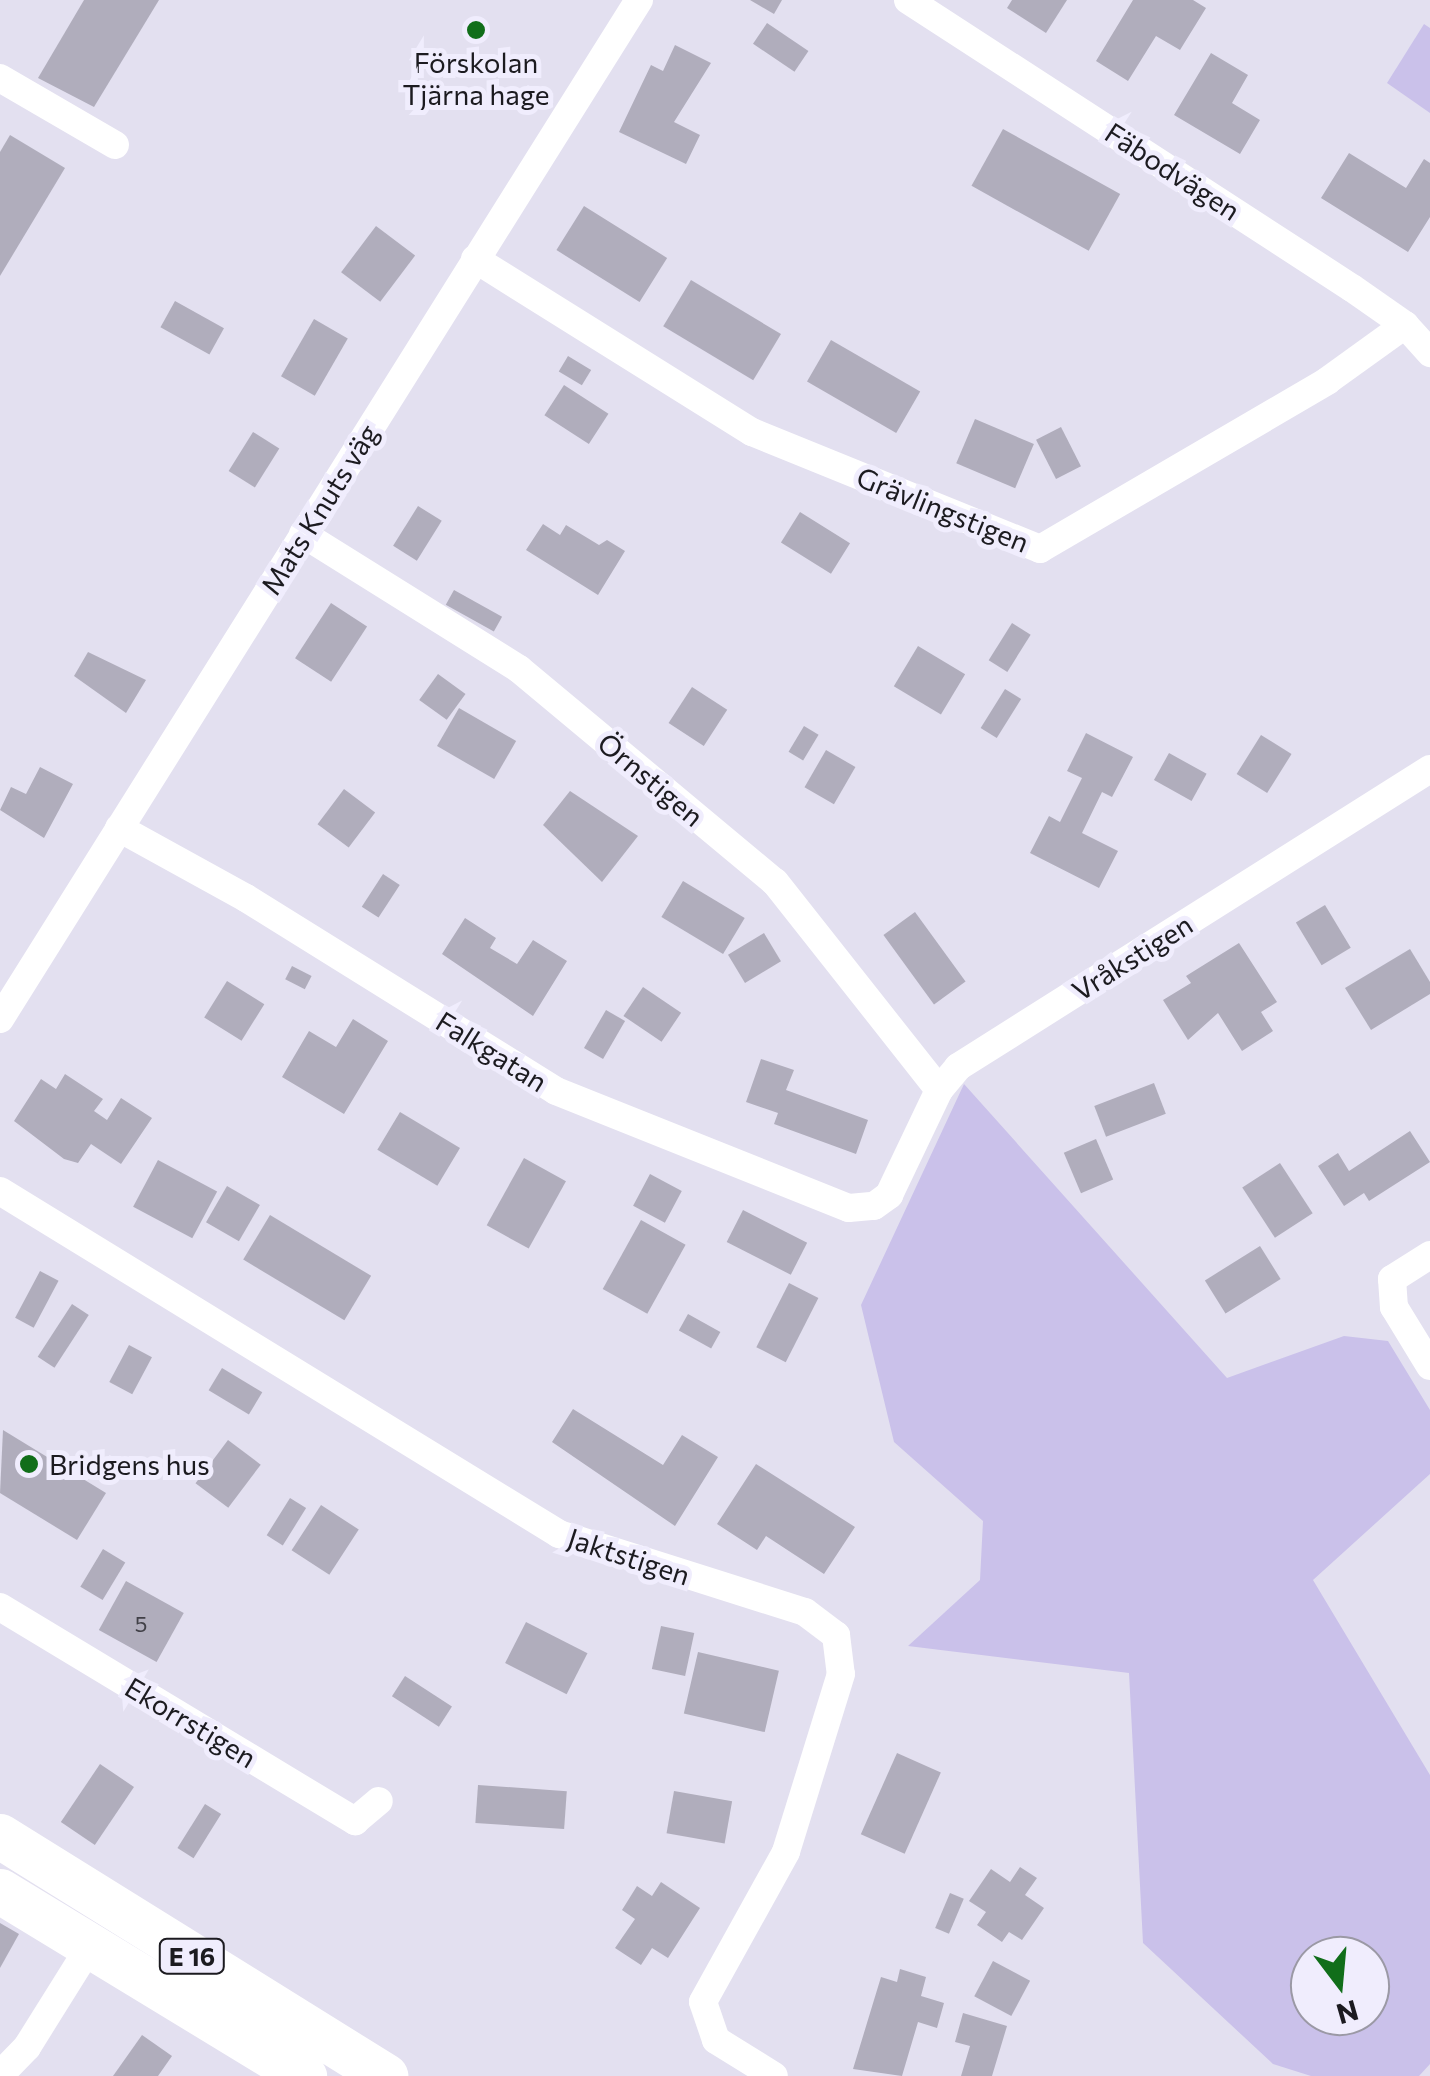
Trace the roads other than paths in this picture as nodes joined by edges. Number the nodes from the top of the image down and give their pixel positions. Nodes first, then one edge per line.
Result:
1 (639, 0) edge
2 (908, 0) edge
3 (0, 78) edge
4 (115, 144) dead end
5 (475, 259) junction
6 (1405, 326) junction
7 (1430, 353) edge
8 (303, 534) junction
9 (1430, 769) edge
10 (119, 828) junction
11 (0, 1018) edge
12 (939, 1090) junction
13 (0, 1191) edge
14 (889, 1195) joint
15 (1430, 1255) edge
16 (1430, 1366) edge
17 (0, 1606) edge
18 (378, 1800) dead end
19 (0, 1836) edge
20 (0, 1891) edge
21 (90, 1946) junction
22 (0, 2075) edge
23 (304, 2076) edge
24 (385, 2076) edge
25 (774, 2076) edge

1 - 5 street, Mats Knuts väg
2 - 6 street, Fäbodvägen
3 - 4 street
5 - 6 street, Grävlingstigen
5 - 8 street, Mats Knuts väg
6 - 7 street, Fäbodvägen
8 - 10 street, Mats Knuts väg
8 - 12 street, Örnstigen
9 - 12 street, Vråkstigen
10 - 11 street, Mats Knuts väg
10 - 14 street, Falkgatan
12 - 14 street, Vråkstigen
13 - 25 street, Jaktstigen
15 - 16 street
17 - 18 street, Ekorrstigen
19 - 24 highway, E 16
20 - 21 highway, E 16
21 - 22 street
21 - 23 highway, E 16

